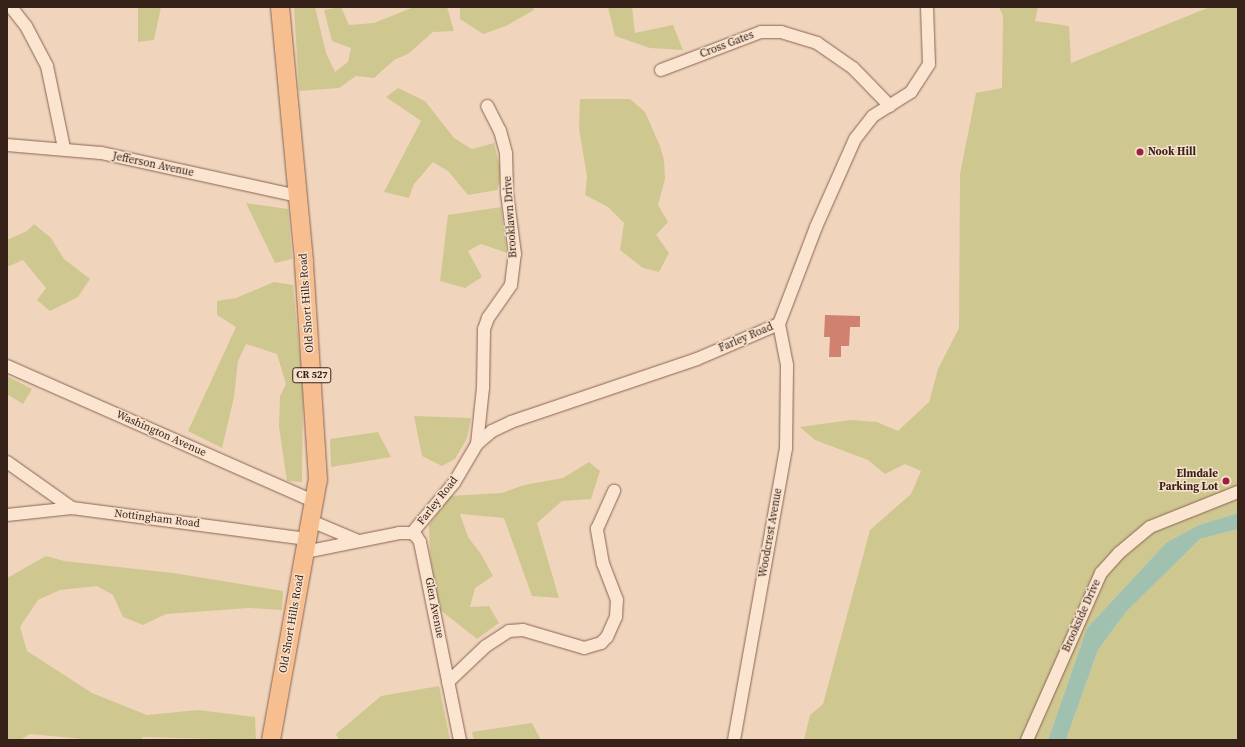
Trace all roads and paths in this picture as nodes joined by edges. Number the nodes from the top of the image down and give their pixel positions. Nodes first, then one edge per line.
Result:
1 (11, 7) edge
2 (280, 7) edge
3 (927, 7) edge
4 (661, 70) dead end
5 (487, 106) dead end
6 (890, 106) junction
7 (7, 145) edge
8 (64, 148) junction
9 (298, 196) junction
10 (779, 324) junction
11 (7, 366) edge
12 (477, 444) junction
13 (7, 462) edge
14 (614, 491) dead end
15 (1238, 492) edge
16 (315, 502) junction
17 (72, 508) junction
18 (7, 515) edge
19 (311, 521) junction
20 (412, 532) junction
21 (360, 541) junction
22 (306, 545) junction
23 (448, 682) junction
24 (271, 740) edge
25 (460, 740) edge
26 (734, 740) edge
27 (1027, 740) edge

1 - 8 street
2 - 9 main road, Old Short Hills Road / CR 527
3 - 6 street, Farley Road
4 - 6 street, Cross Gates
5 - 12 street, Brooklawn Drive
6 - 10 street, Farley Road
7 - 8 street, Jefferson Avenue
8 - 9 street, Jefferson Avenue
9 - 16 main road, Old Short Hills Road / CR 527
10 - 12 street, Farley Road
10 - 26 street, Woodcrest Avenue
11 - 16 street, Washington Avenue
12 - 20 street, Farley Road
13 - 17 street
14 - 23 street
15 - 27 street, Brookside Drive
16 - 19 main road, Old Short Hills Road / CR 527
17 - 18 street, Nottingham Road
17 - 22 street, Nottingham Road
19 - 21 street
19 - 22 main road, Old Short Hills Road / CR 527
20 - 21 street
20 - 23 street, Glen Avenue
21 - 22 street
22 - 24 main road, Old Short Hills Road / CR 527
23 - 25 street, Glen Avenue

